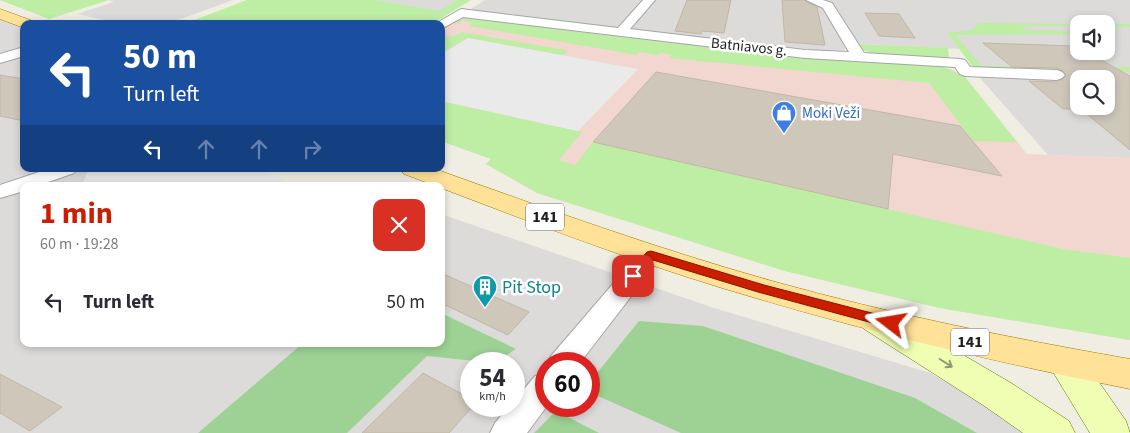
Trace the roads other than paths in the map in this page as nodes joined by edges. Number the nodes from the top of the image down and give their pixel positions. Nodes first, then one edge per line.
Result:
1 (649, 0) edge
2 (812, 0) edge
3 (2, 16) edge
4 (20, 22) edge
5 (445, 23) edge
6 (620, 33) junction
7 (20, 52) edge
8 (859, 56) junction
9 (0, 59) edge
10 (1057, 75) dead end
11 (58, 172) edge
12 (420, 172) edge
13 (29, 182) edge
14 (20, 185) edge
15 (0, 192) edge
16 (651, 255) junction
17 (875, 319) junction
18 (572, 352) edge
19 (1065, 362) junction
20 (1130, 374) edge
21 (535, 399) edge
22 (507, 433) edge
23 (1055, 433) edge
24 (1112, 433) edge

1 - 6 street
2 - 8 street
3 - 4 main road
5 - 6 street, Batniavos g.
6 - 8 street, Batniavos g.
7 - 9 street
8 - 10 street, Batniavos g.
11 - 13 street
12 - 16 main road, 141
14 - 15 street
16 - 17 main road, 141
16 - 18 street
17 - 19 main road, 141
17 -> 23 main road
19 - 20 main road, 141
19 - 24 main road
21 - 22 street

